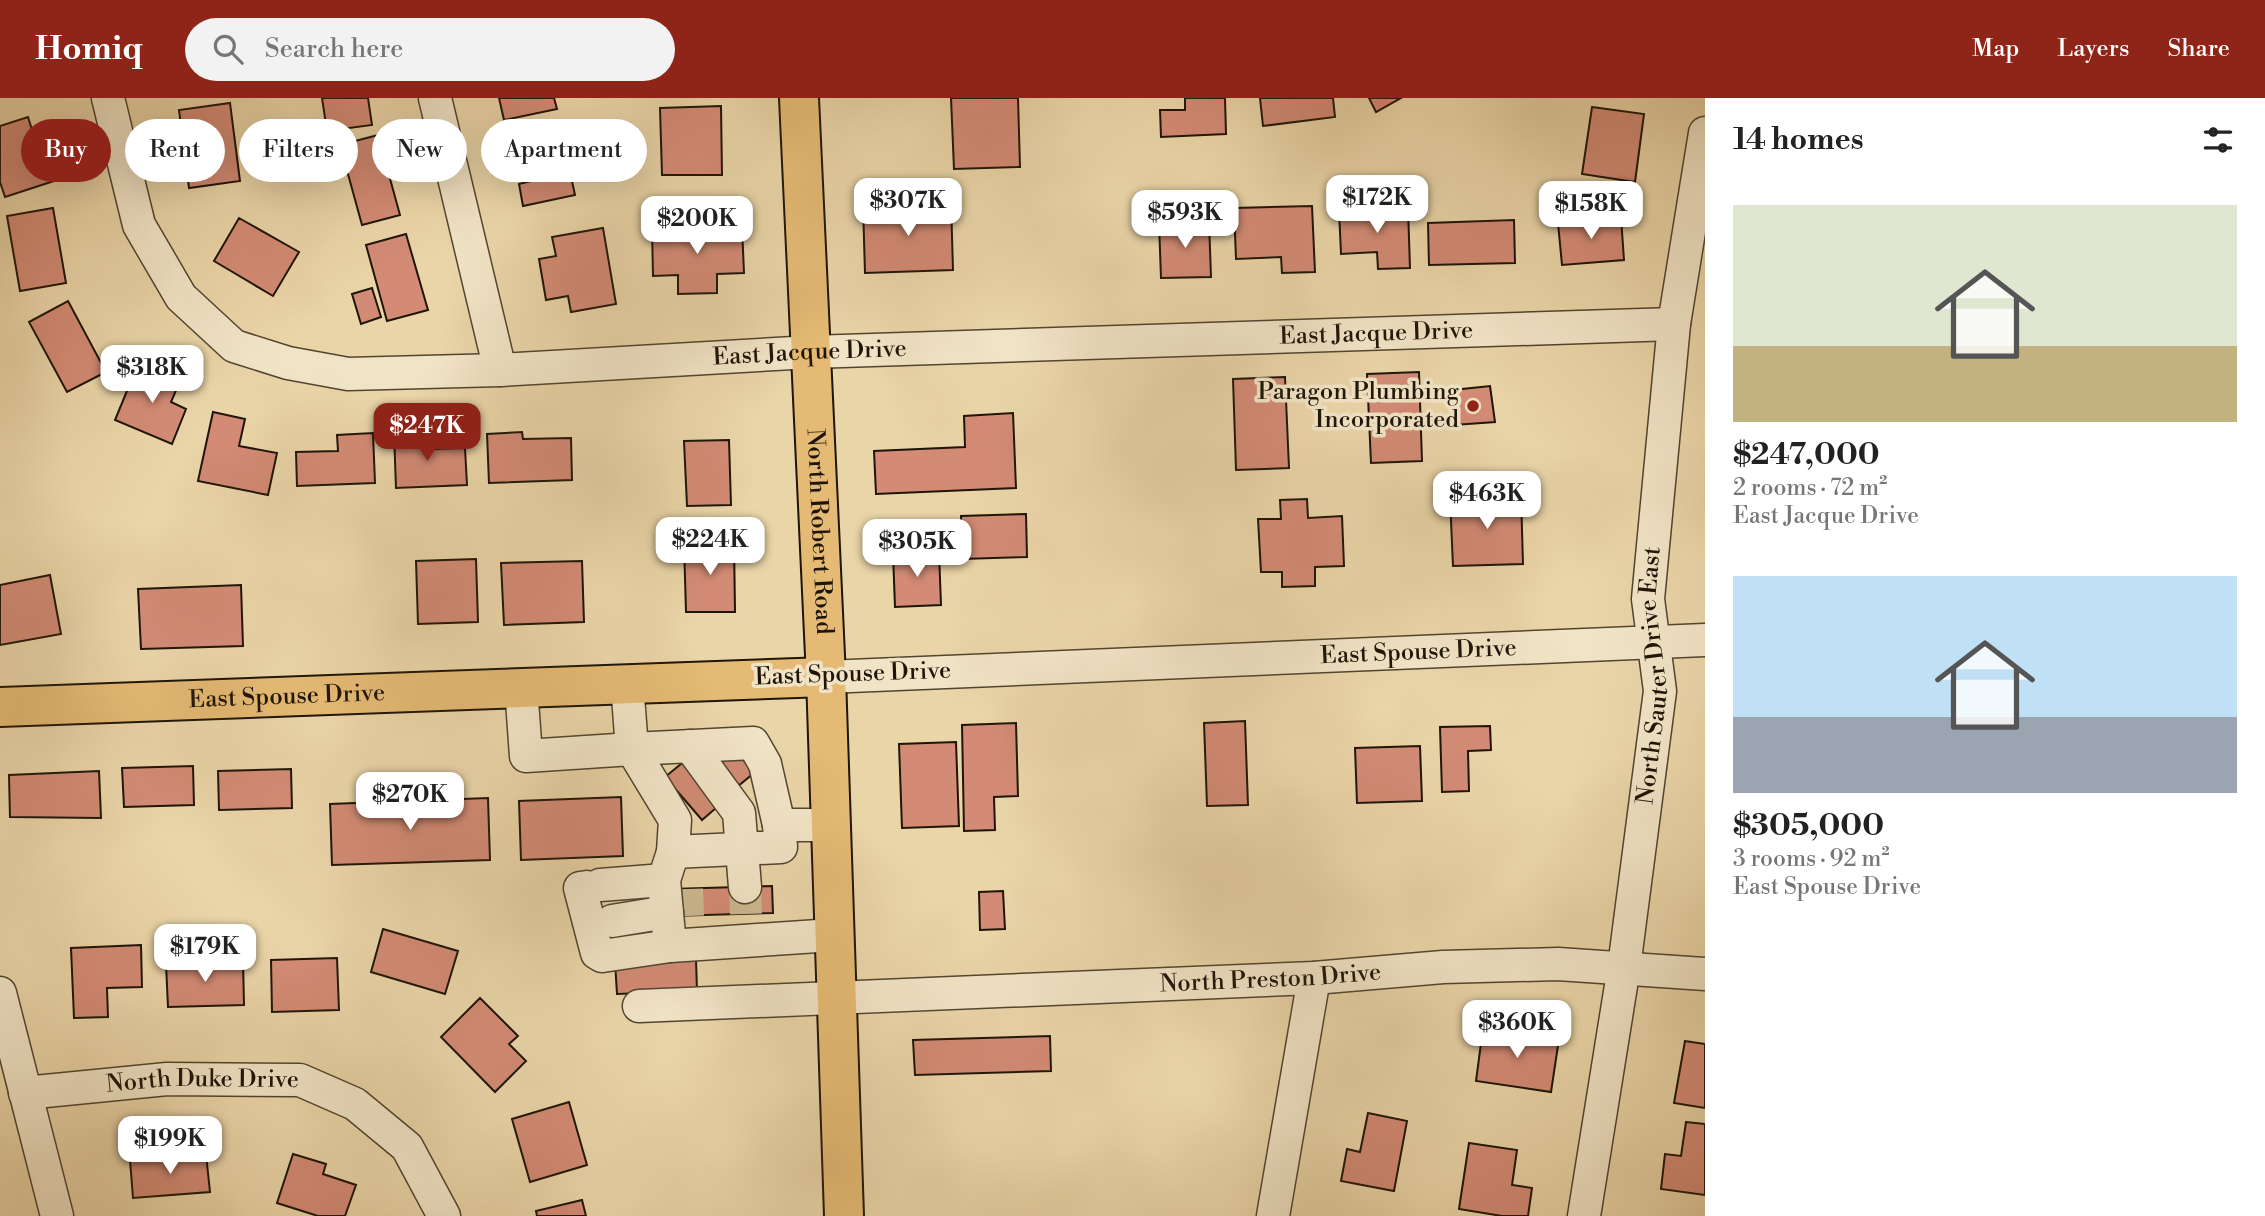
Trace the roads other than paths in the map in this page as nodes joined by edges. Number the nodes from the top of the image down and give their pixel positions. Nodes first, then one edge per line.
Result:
1 (108, 98) edge
2 (435, 98) edge
3 (799, 98) edge
4 (1705, 133) edge
5 (1674, 324) junction
6 (811, 352) junction
7 (500, 370) junction
8 (1705, 640) edge
9 (1653, 643) junction
10 (826, 677) junction
11 (627, 683) junction
12 (521, 687) junction
13 (0, 707) edge
14 (690, 746) junction
15 (632, 749) junction
16 (779, 825) junction
17 (830, 825) junction
18 (733, 849) junction
19 (676, 902) junction
20 (735, 914) junction
21 (833, 935) junction
22 (1624, 967) junction
23 (1705, 974) edge
24 (1314, 978) junction
25 (0, 993) edge
26 (836, 998) junction
27 (639, 1006) dead end
28 (25, 1093) junction
29 (57, 1216) edge
30 (444, 1216) edge
31 (844, 1216) edge
32 (1273, 1216) edge
33 (1584, 1216) edge

1 - 7 street, East Jacque Drive
2 - 7 street
3 - 6 main road, North Robert Road
4 - 5 street, North Sauter Drive East
5 - 6 street, East Jacque Drive
5 - 9 street, North Sauter Drive East
6 - 7 street, East Jacque Drive
6 - 10 main road, North Robert Road
8 - 9 street, East Spouse Drive
9 - 10 street, East Spouse Drive
9 - 22 street, North Sauter Drive East
10 - 11 main road, East Spouse Drive
10 - 17 main road, North Robert Road
11 - 12 main road, East Spouse Drive
11 - 15 street
12 - 13 main road, East Spouse Drive
12 - 15 street
14 - 15 street
14 - 16 street
14 - 18 street
15 - 19 street
16 - 17 street
16 - 18 street
17 - 21 main road, North Robert Road
18 - 19 street
18 - 20 street
19 - 19 street
19 - 20 street
20 - 21 street
21 - 26 main road, North Robert Road
22 - 23 street, North Preston Drive
22 - 24 street, North Preston Drive
22 - 33 street, North Sauter Drive East
24 - 26 street, North Preston Drive
24 - 32 street
25 - 28 street
26 - 27 street, North Preston Drive
26 - 31 main road, North Robert Road
28 - 29 street
28 - 30 street, North Duke Drive

